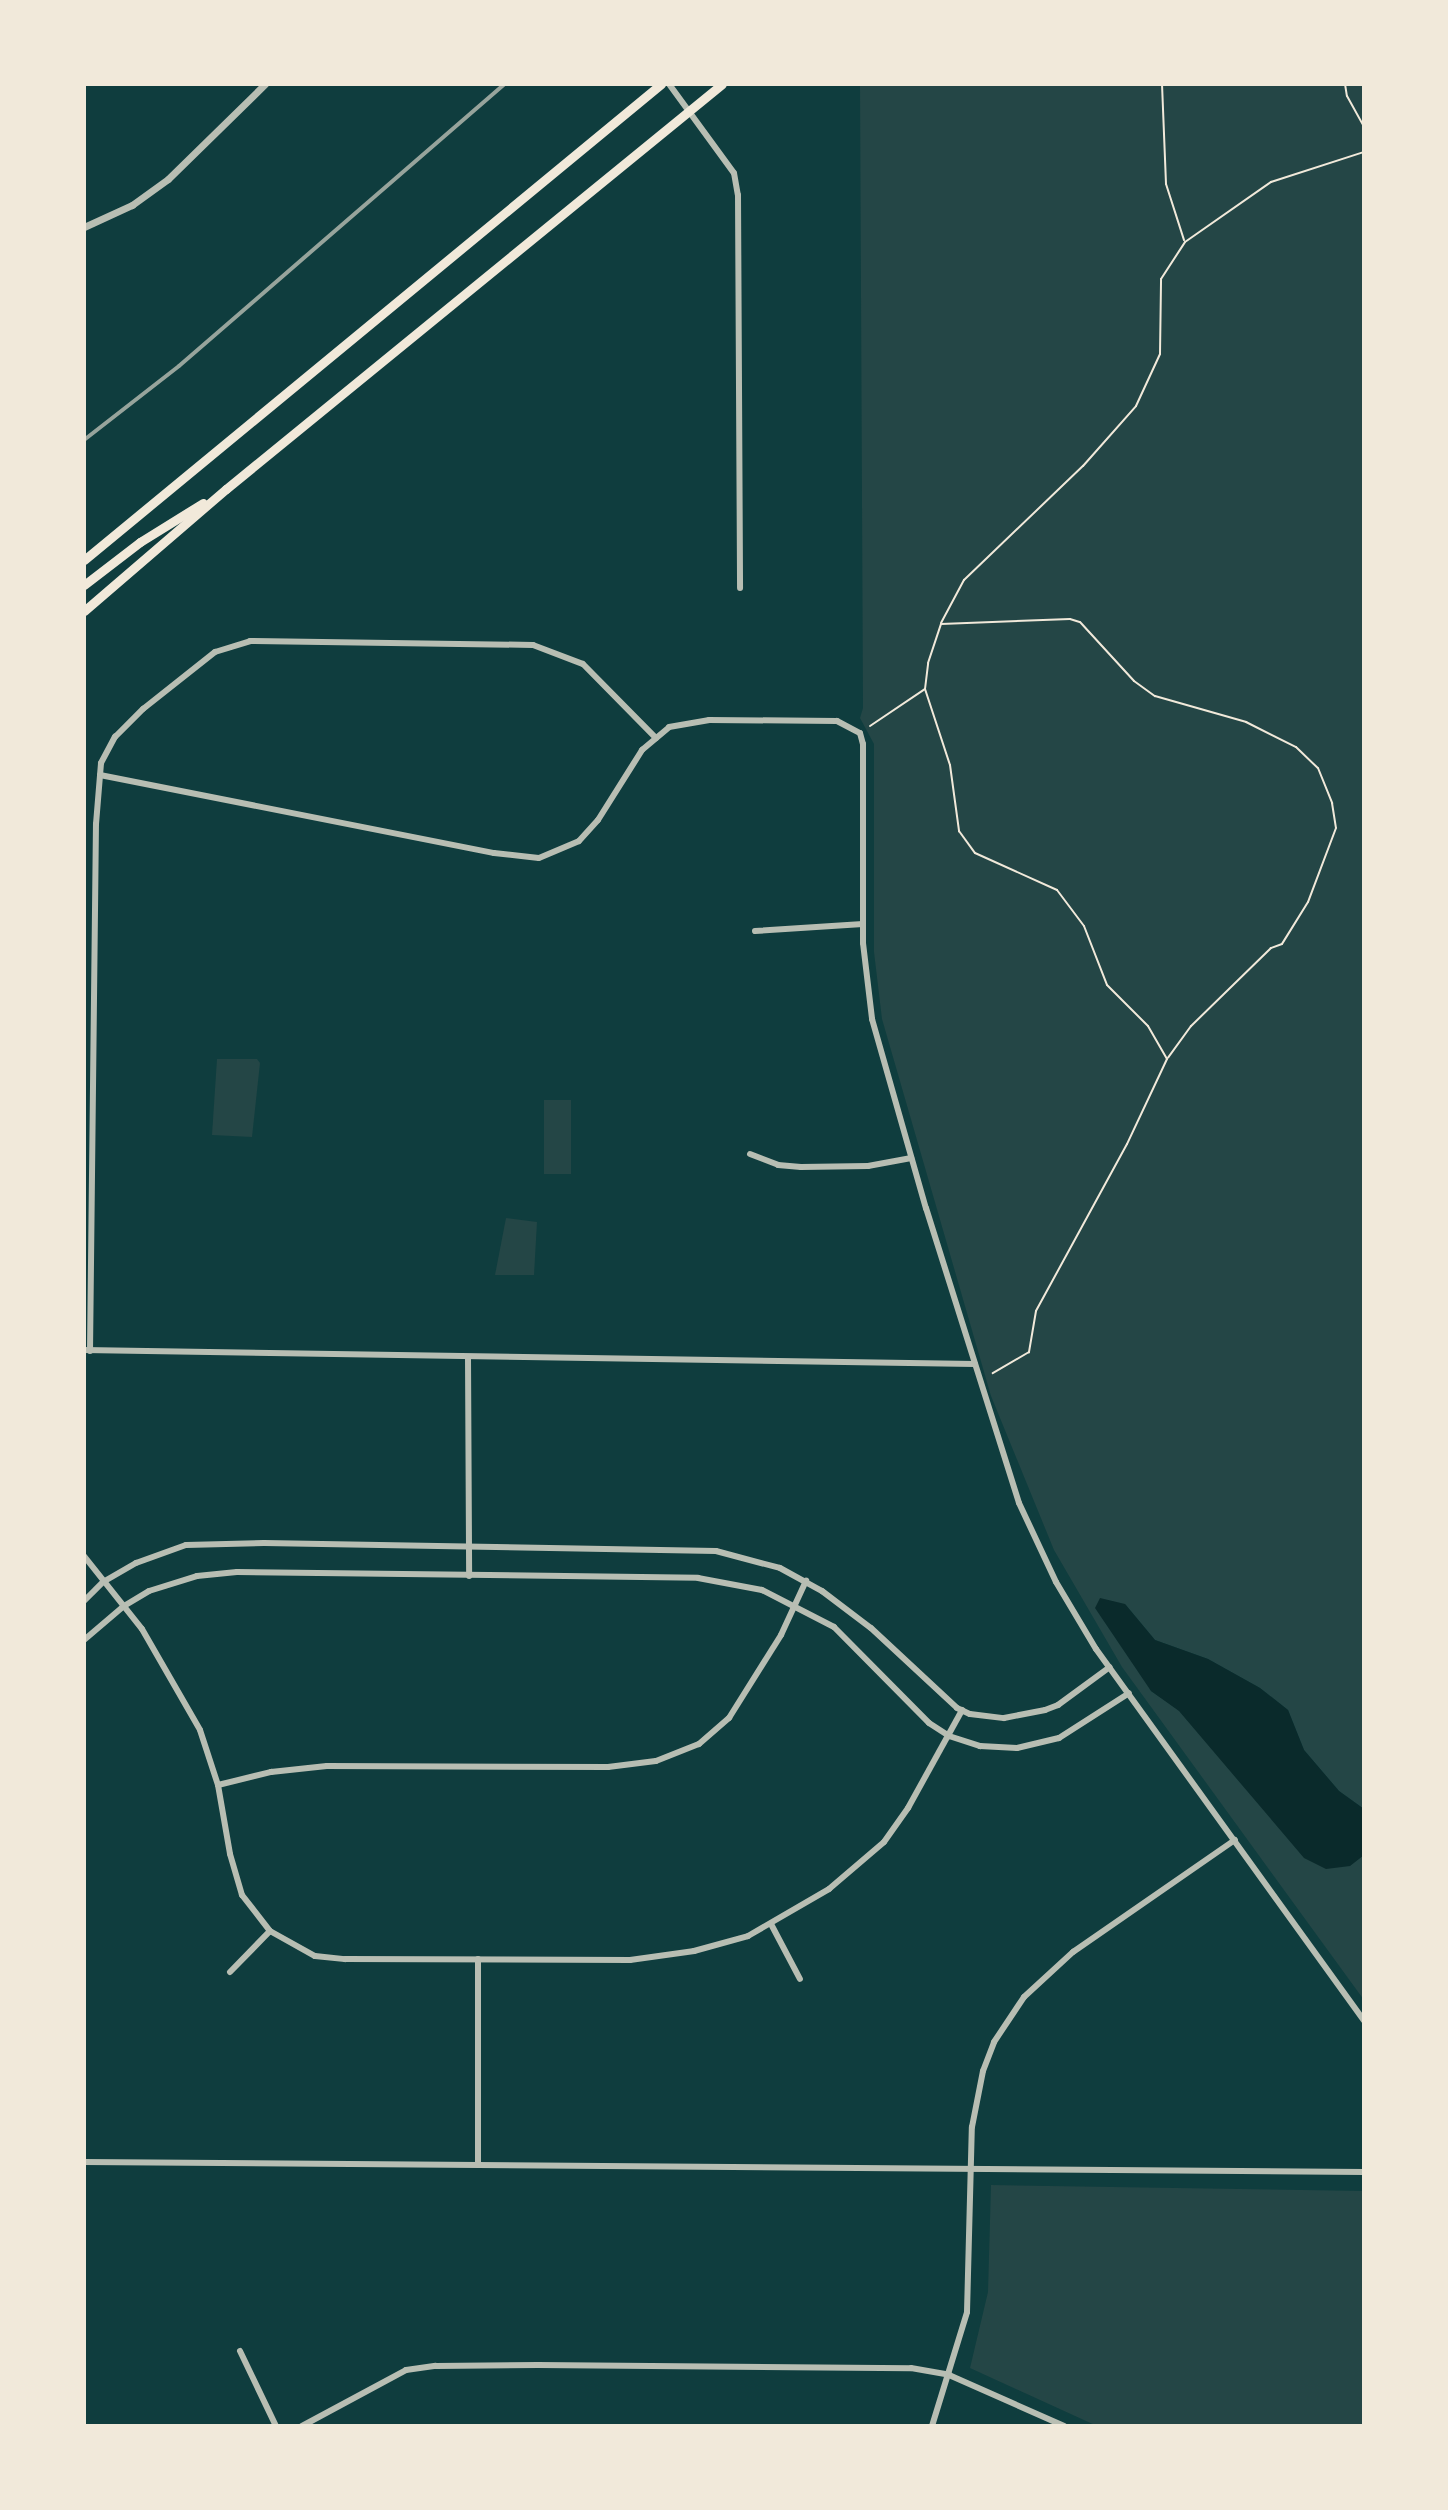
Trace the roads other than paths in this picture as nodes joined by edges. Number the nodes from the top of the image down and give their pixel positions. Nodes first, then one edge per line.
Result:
1 (265, 84) edge
2 (661, 84) edge
3 (669, 84) edge
4 (722, 84) edge
5 (690, 110) junction
6 (84, 227) edge
7 (226, 489) junction
8 (84, 560) edge
9 (84, 585) edge
10 (740, 588) dead end
11 (84, 611) edge
12 (656, 738) junction
13 (100, 775) junction
14 (863, 924) junction
15 (755, 931) dead end
16 (84, 983) edge
17 (94, 984) junction
18 (750, 1154) dead end
19 (911, 1158) junction
20 (87, 1350) edge
21 (468, 1357) junction
22 (975, 1364) junction
23 (468, 1548) junction
24 (84, 1556) edge
25 (469, 1576) junction
26 (806, 1581) junction
27 (103, 1582) junction
28 (84, 1601) edge
29 (124, 1606) junction
30 (795, 1606) junction
31 (84, 1640) edge
32 (1110, 1667) junction
33 (1129, 1693) junction
34 (962, 1710) junction
35 (949, 1736) junction
36 (218, 1785) junction
37 (1235, 1840) junction
38 (771, 1924) junction
39 (270, 1931) junction
40 (478, 1959) junction
41 (230, 1972) dead end
42 (800, 1979) dead end
43 (1364, 2020) edge
44 (84, 2162) edge
45 (478, 2165) junction
46 (972, 2167) junction
47 (1364, 2172) edge
48 (240, 2351) dead end
49 (949, 2375) junction
50 (276, 2426) edge
51 (302, 2426) edge
52 (932, 2426) edge
53 (1064, 2426) edge

1 - 6 street
2 - 8 main road
3 - 5 street
4 - 5 main road
5 - 7 main road
5 - 10 street
7 - 9 main road
7 - 11 main road
12 - 13 street
12 - 13 street
12 - 14 street
13 - 17 street
14 - 15 street
14 - 19 street
16 - 17 street
17 - 20 street
18 - 19 street
19 - 22 street
20 - 21 street
21 - 22 street
21 - 23 street
22 - 32 street
23 - 25 street
23 - 26 street
23 - 27 street
24 - 27 street
25 - 29 street
25 - 30 street
26 - 30 street
26 - 34 street
27 - 28 street
27 - 29 street
29 - 31 street
29 - 36 street
30 - 35 street
30 - 36 street
32 - 33 street
32 - 34 street
33 - 35 street
33 - 37 street
34 - 35 street
35 - 38 street
36 - 39 street
37 - 43 street
37 - 46 street
38 - 40 street
38 - 42 street
39 - 40 street
39 - 41 street
40 - 45 street
44 - 45 street
45 - 46 street
46 - 47 street
46 - 49 street
48 - 50 street
49 - 51 street
49 - 52 street
49 - 53 street

